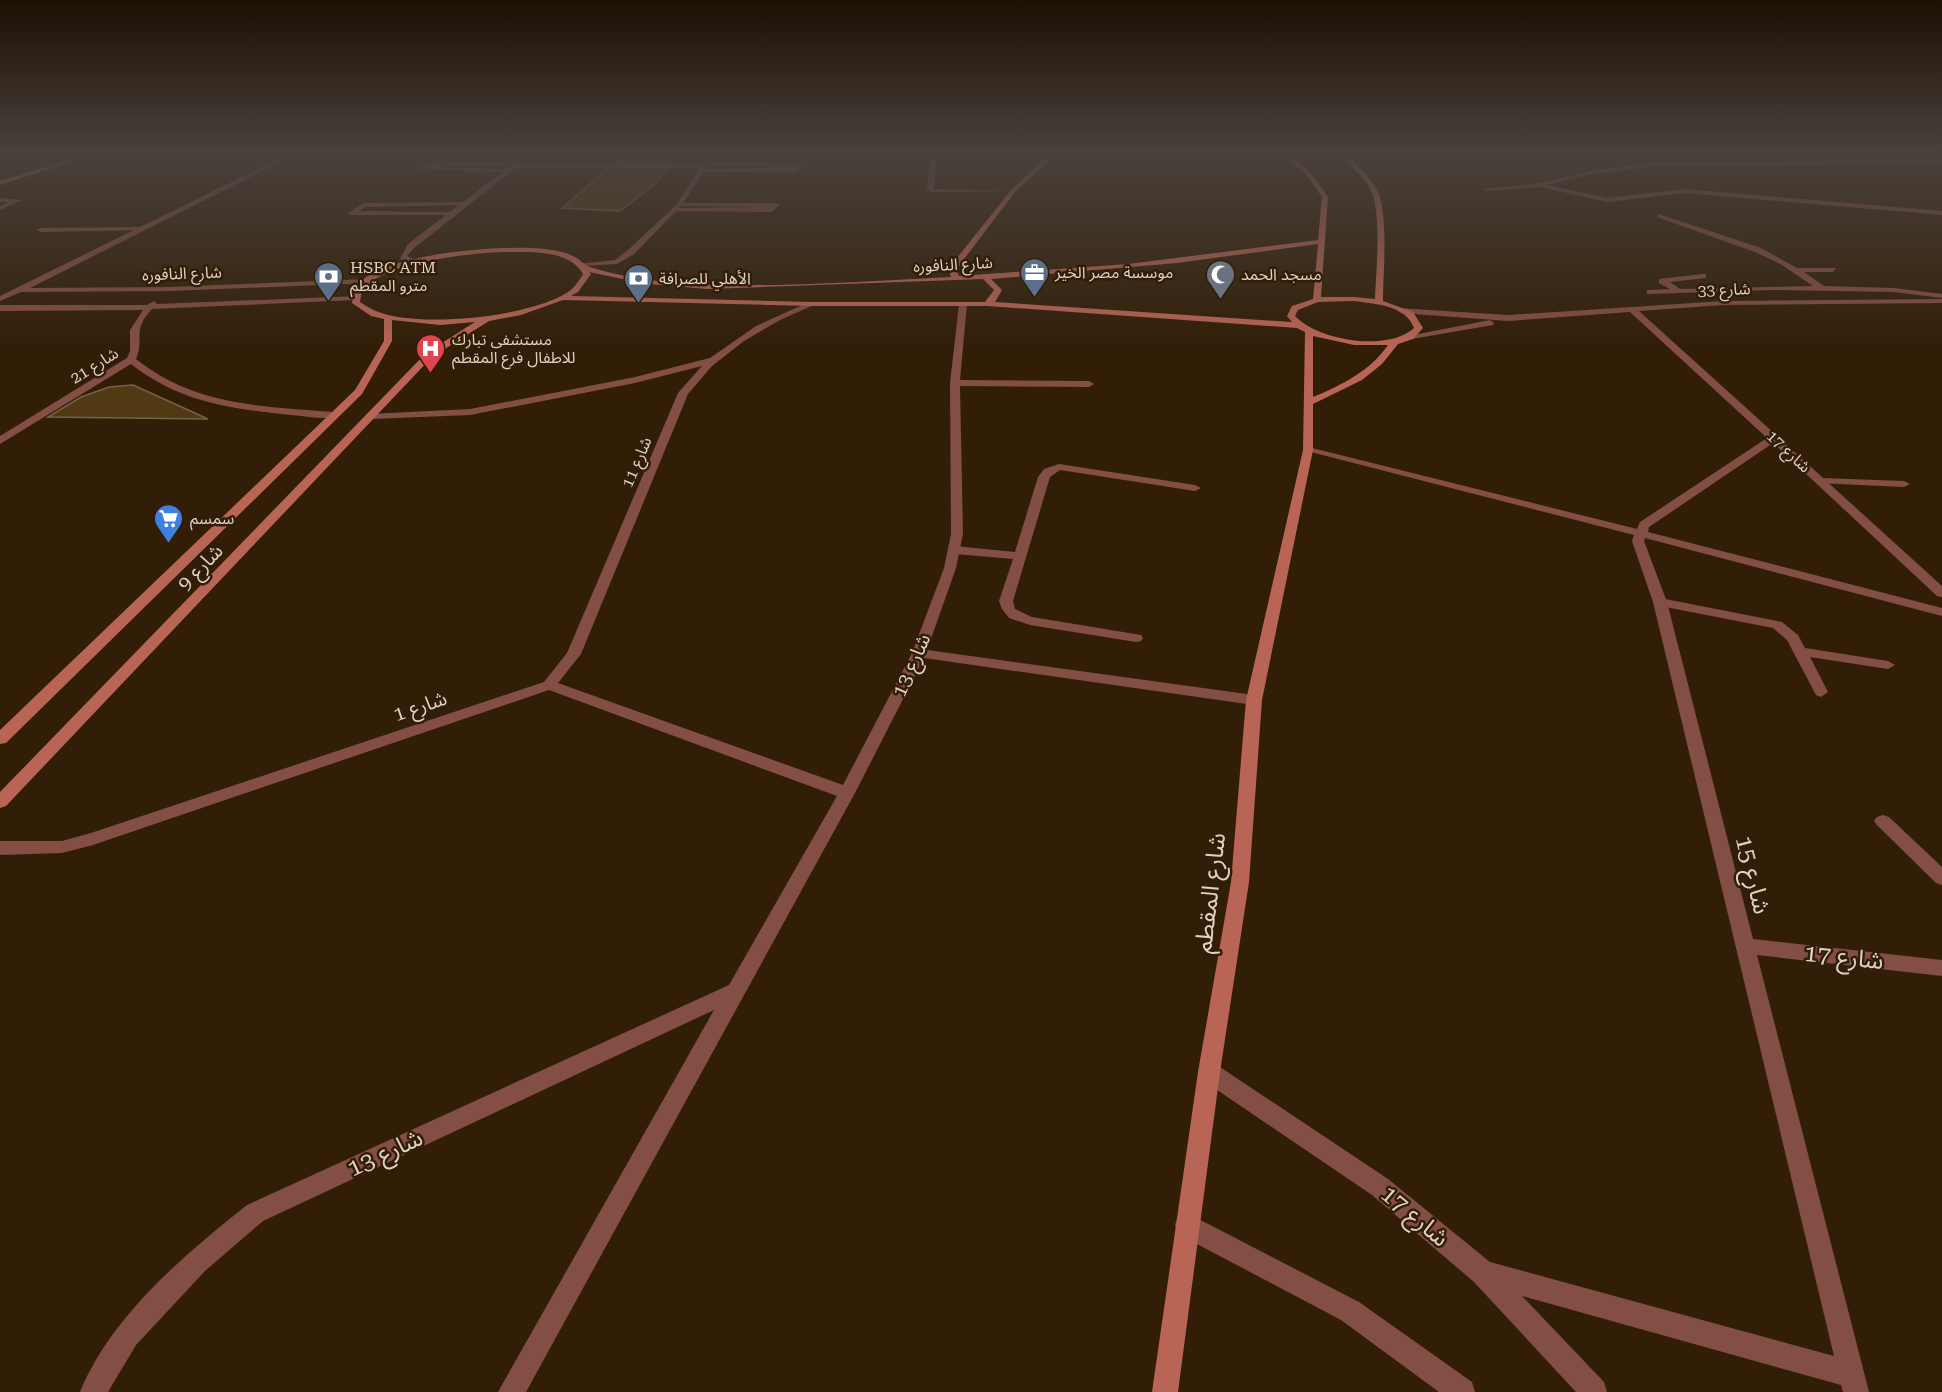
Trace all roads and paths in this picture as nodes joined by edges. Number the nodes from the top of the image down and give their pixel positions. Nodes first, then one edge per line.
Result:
1 (164, 218) edge
2 (448, 218) edge
3 (665, 218) edge
4 (992, 218) edge
5 (1324, 218) edge
6 (1378, 218) edge
7 (1665, 218) edge
8 (142, 229) junction
9 (41, 230) dead end
10 (1322, 241) junction
11 (413, 262) junction
12 (584, 266) junction
13 (1795, 270) junction
14 (1833, 270) dead end
15 (1702, 276) dead end
16 (986, 278) junction
17 (956, 279) junction
18 (367, 281) junction
19 (921, 281) junction
20 (1821, 288) junction
21 (170, 289) junction
22 (20, 290) junction
23 (1677, 290) junction
24 (1650, 292) dead end
25 (1942, 296) edge
26 (355, 298) junction
27 (562, 298) junction
28 (0, 299) edge
29 (1317, 300) junction
30 (1942, 301) edge
31 (1379, 303) junction
32 (812, 304) junction
33 (933, 304) junction
34 (963, 304) junction
35 (987, 304) junction
36 (149, 307) junction
37 (0, 308) edge
38 (1401, 310) junction
39 (1633, 310) junction
40 (1508, 318) junction
41 (388, 319) junction
42 (486, 319) junction
43 (1298, 325) junction
44 (1309, 331) junction
45 (1412, 336) junction
46 (1395, 341) junction
47 (716, 359) junction
48 (131, 360) junction
49 (955, 383) junction
50 (1089, 384) dead end
51 (1310, 402) junction
52 (333, 415) junction
53 (373, 416) junction
54 (1775, 437) junction
55 (0, 441) edge
56 (1308, 450) junction
57 (1822, 481) junction
58 (1904, 484) dead end
59 (1195, 488) dead end
60 (1639, 532) junction
61 (955, 550) junction
62 (1020, 556) junction
63 (1942, 593) edge
64 (1660, 602) junction
65 (1942, 612) edge
66 (1136, 638) dead end
67 (1800, 651) junction
68 (919, 653) junction
69 (1888, 665) dead end
70 (549, 685) junction
71 (1821, 692) dead end
72 (1254, 700) junction
73 (0, 739) edge
74 (847, 793) junction
75 (0, 802) edge
76 (1883, 821) dead end
77 (0, 848) edge
78 (1942, 878) edge
79 (1746, 946) junction
80 (1942, 968) edge
81 (736, 991) junction
82 (1209, 1072) junction
83 (1186, 1225) junction
84 (1483, 1273) junction
85 (1854, 1384) edge
86 (93, 1392) edge
87 (511, 1392) edge
88 (1165, 1392) edge
89 (1462, 1392) edge
90 (1594, 1392) edge

1 - 8 street
2 - 11 street
3 - 12 street
4 - 17 main road
5 - 10 main road
6 - 31 main road
7 - 13 street
8 - 9 street
8 - 22 street
10 - 16 main road, شارع النافوره
10 - 29 main road
11 - 12 main road, شارع النافوره
11 - 18 main road, شارع النافوره
12 - 19 main road, شارع النافوره
12 - 27 main road
13 - 14 street
13 - 20 street
15 - 23 street
16 - 17 main road, شارع النافوره
16 - 35 main road
17 - 19 main road, شارع النافوره
18 - 21 street, شارع النافوره
18 - 26 main road
19 - 33 main road
20 - 23 street
20 - 25 street
21 - 22 street, شارع النافوره
21 - 36 street, شارع 21
22 - 28 street, شارع النافوره
23 - 24 street
26 - 36 street, شارع النافوره
26 - 41 main road
27 - 32 main road, شارع النافوره
27 - 42 main road
29 - 31 main road
29 - 43 main road
30 - 39 street, شارع 33
31 - 38 main road
32 - 33 main road, شارع النافوره
32 - 47 street, شارع 11
33 - 34 main road, شارع النافوره
34 - 35 main road, شارع النافوره
34 - 49 street, شارع 13
35 - 43 main road, شارع النافوره
36 - 37 street, شارع النافوره
36 - 48 street, شارع 21
38 - 40 street, شارع 33
38 - 45 main road
39 - 40 street, شارع 33
39 - 54 street, شارع 17
40 - 45 street, شارع 33
41 - 42 main road
41 - 52 main road, شارع 9
42 - 53 main road, شارع 9
43 - 44 main road
44 - 46 main road
44 - 51 main road, شارع المقطم
45 - 46 main road
46 - 51 main road
47 - 53 street
47 - 70 street, شارع 11
48 - 52 street
48 - 55 street, شارع 21
49 - 50 street
49 - 61 street, شارع 13
51 - 56 main road, شارع المقطم
52 - 73 main road, شارع 9
53 - 75 main road, شارع 9
54 - 57 street, شارع 17
54 - 60 street
56 - 60 street
56 - 72 main road, شارع المقطم
57 - 58 street
57 - 63 street, شارع 17
59 - 62 street
60 - 64 street, شارع 15
60 - 65 street
61 - 62 street
61 - 68 street, شارع 13
62 - 66 street
64 - 67 street
64 - 79 street, شارع 15
67 - 69 street
67 - 71 street
68 - 72 street
68 - 74 street, شارع 13
70 - 74 street
70 - 77 street, شارع 1
72 - 82 main road, شارع المقطم
74 - 81 street, شارع 13
76 - 78 street
79 - 80 street, شارع 17
79 - 85 street, شارع 15
81 - 86 street, شارع 13
81 - 87 street, شارع 13
82 - 83 main road, شارع المقطم
82 - 84 street, شارع 17
83 - 88 main road, شارع المقطم
83 - 89 street
84 - 85 street
84 - 90 street, شارع 17

